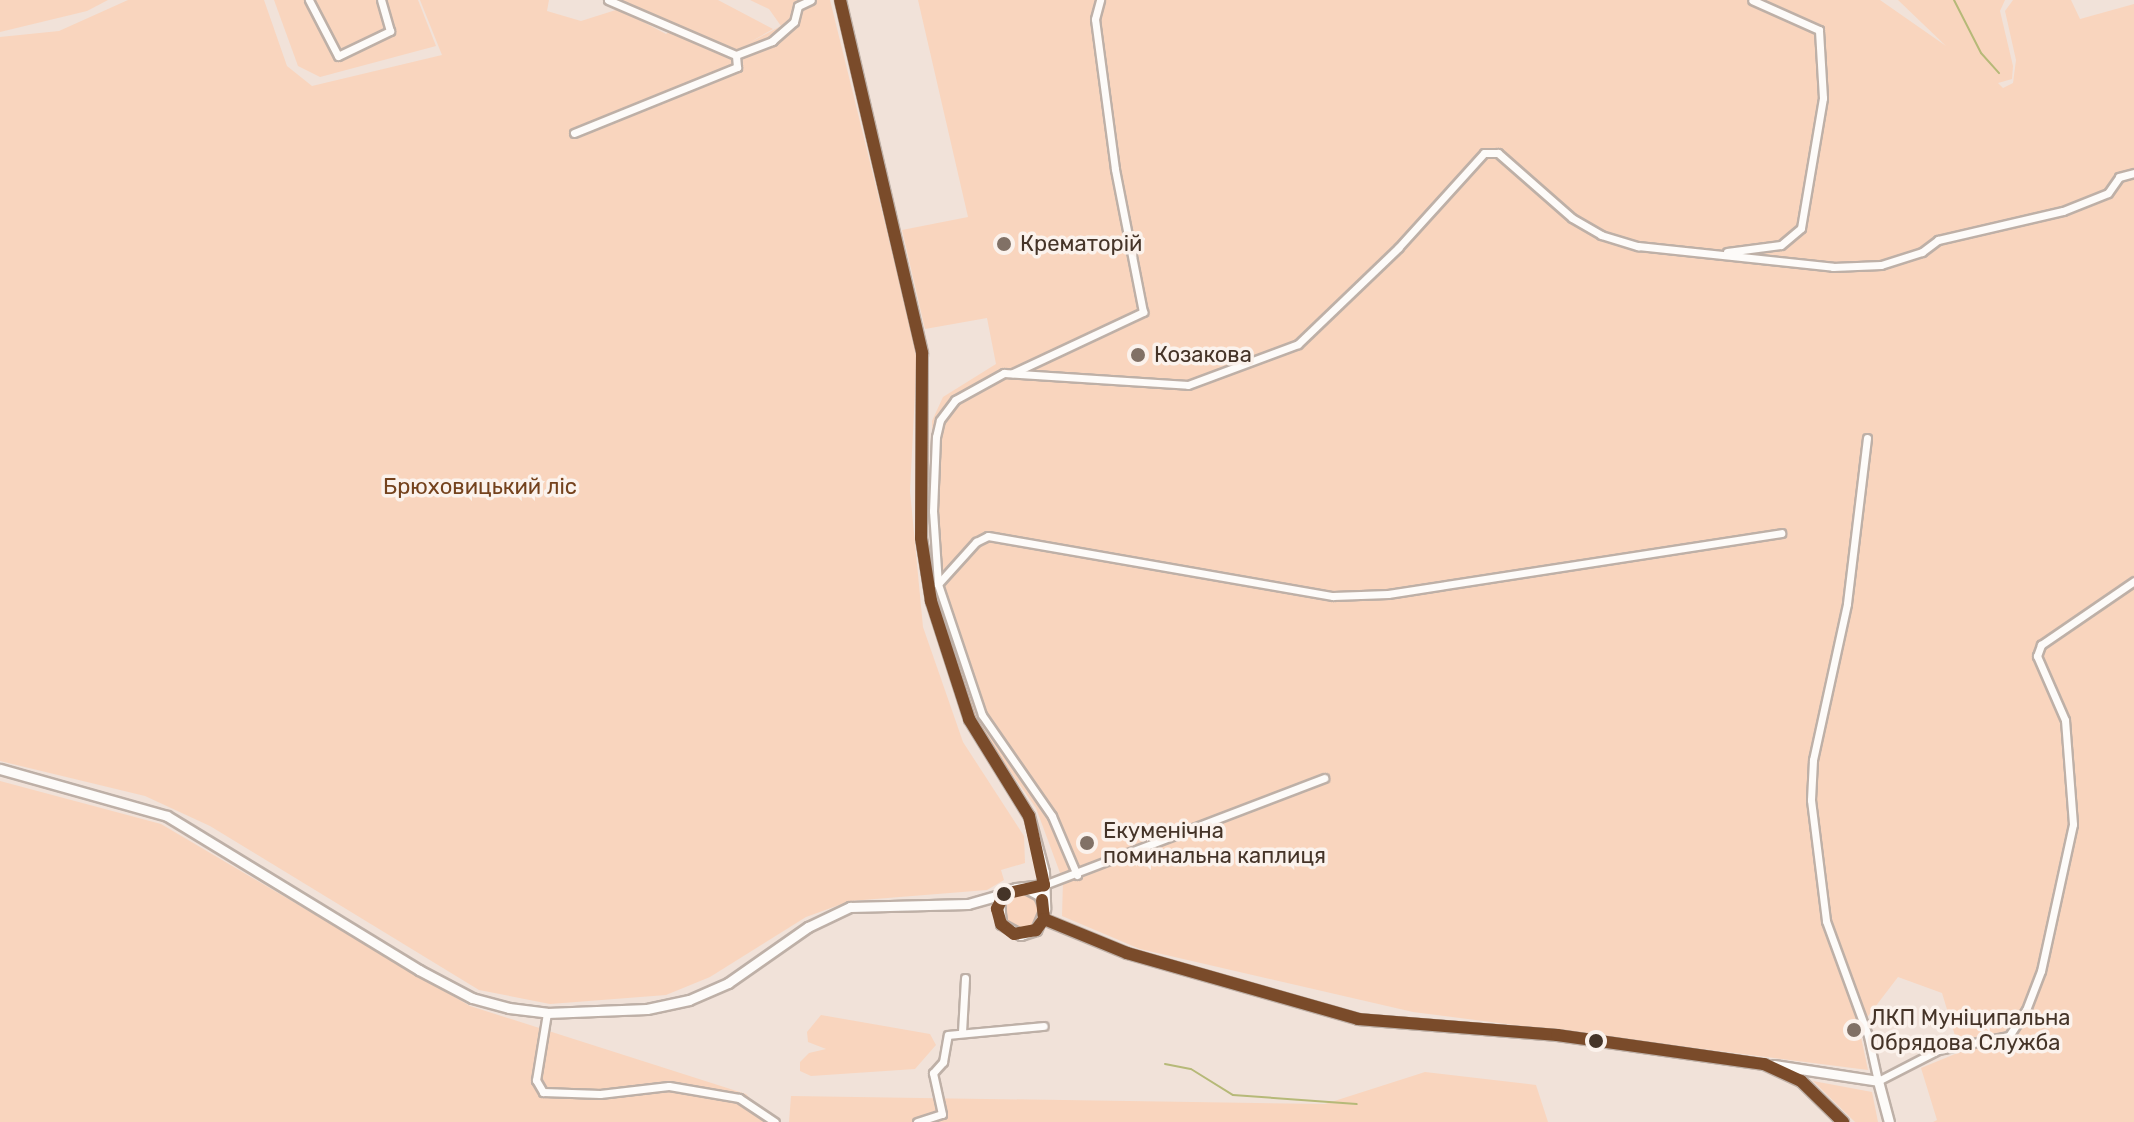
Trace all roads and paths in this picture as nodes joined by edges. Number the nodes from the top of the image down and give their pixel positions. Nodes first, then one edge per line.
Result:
1 (309, 0) edge
2 (381, 0) edge
3 (608, 0) edge
4 (811, 0) edge
5 (840, 0) edge
6 (1100, 0) edge
7 (1752, 0) edge
8 (795, 3) edge
9 (736, 55) junction
10 (574, 133) dead end
11 (2134, 173) edge
12 (1709, 254) junction
13 (1012, 373) junction
14 (1867, 438) dead end
15 (1781, 533) dead end
16 (2134, 581) edge
17 (938, 584) junction
18 (0, 769) edge
19 (1324, 778) dead end
20 (1077, 875) junction
21 (1044, 885) junction
22 (1024, 887) junction
23 (1004, 894) junction
24 (968, 904) junction
25 (1045, 914) junction
26 (1001, 924) junction
27 (965, 978) dead end
28 (547, 1013) junction
29 (1044, 1026) dead end
30 (962, 1032) junction
31 (1764, 1064) junction
32 (1878, 1081) junction
33 (775, 1122) edge
34 (917, 1122) edge
35 (1843, 1122) edge
36 (1889, 1122) edge

1 - 2 street
3 - 9 street
4 - 8 street
5 - 21 street
6 - 13 street
7 - 12 street
8 - 9 street
9 - 10 street
11 - 12 street
12 - 13 street
13 - 17 street
14 - 32 street
15 - 17 street
16 - 32 street
17 - 20 street
18 - 28 street
19 - 20 street
20 - 21 street
21 - 22 street
21 - 25 street
22 - 23 street
22 - 25 street
23 - 24 street
23 - 26 street
24 - 26 street
24 - 28 street
25 - 26 street
25 - 31 street
27 - 30 street
28 - 33 street
29 - 30 street
30 - 34 street
31 - 32 street
31 - 35 street
32 - 36 street

